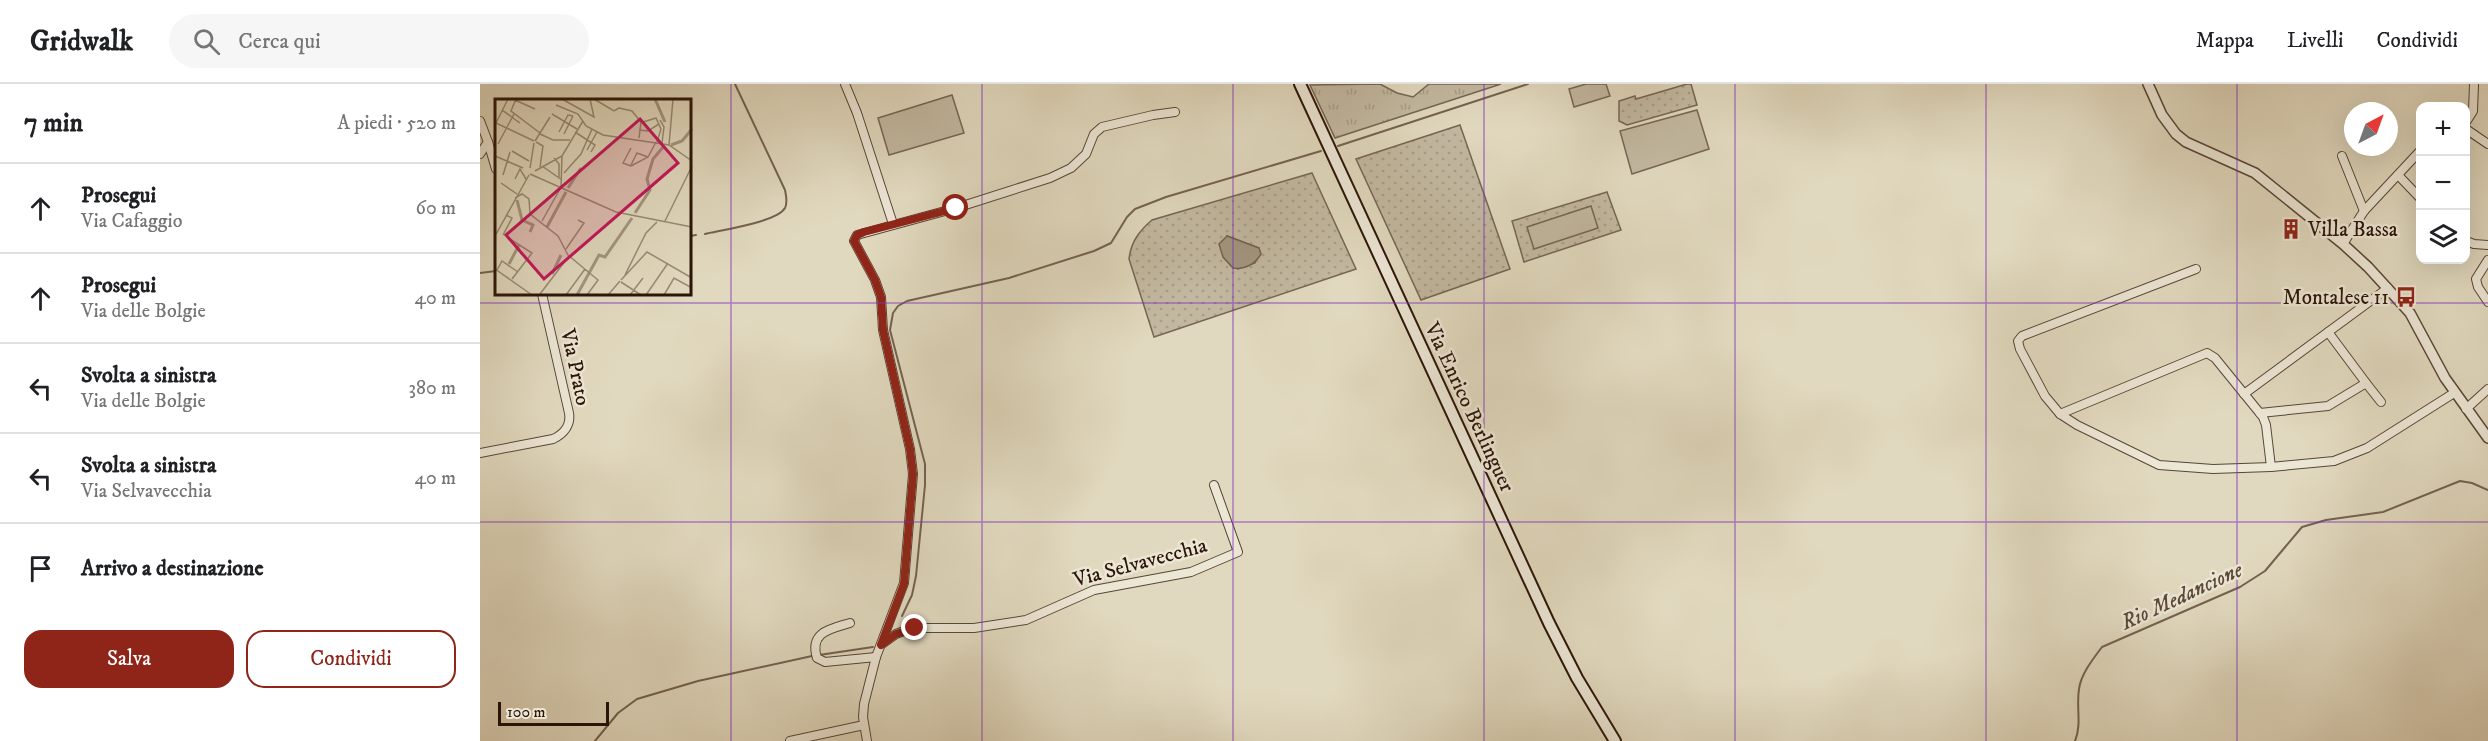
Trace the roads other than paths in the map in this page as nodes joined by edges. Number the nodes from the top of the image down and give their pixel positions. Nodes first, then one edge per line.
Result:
1 (845, 84) edge
2 (1300, 84) edge
3 (2148, 84) edge
4 (2474, 84) edge
5 (1175, 112) dead end
6 (2470, 116) edge
7 (480, 121) edge
8 (2470, 132) edge
9 (488, 142) junction
10 (2488, 144) edge
11 (480, 154) edge
12 (2342, 156) dead end
13 (2416, 156) edge
14 (495, 166) edge
15 (2398, 176) junction
16 (2416, 193) edge
17 (2364, 211) junction
18 (893, 224) junction
19 (2470, 242) edge
20 (2343, 244) junction
21 (2488, 245) edge
22 (2488, 260) edge
23 (2196, 269) dead end
24 (2388, 288) junction
25 (542, 296) edge
26 (2488, 302) edge
27 (2328, 332) junction
28 (2366, 383) junction
29 (2488, 389) edge
30 (2454, 393) junction
31 (2244, 394) junction
32 (2381, 402) dead end
33 (2466, 409) junction
34 (2260, 413) junction
35 (2060, 414) junction
36 (2488, 438) edge
37 (480, 451) edge
38 (2271, 467) junction
39 (1214, 485) dead end
40 (850, 623) dead end
41 (881, 645) junction
42 (876, 657) junction
43 (864, 725) junction
44 (790, 741) edge
45 (867, 741) edge
46 (1615, 741) edge

1 - 18 street
2 - 46 main road, Via Enrico Berlinguer
3 - 20 street
4 - 6 street
5 - 18 street
7 - 9 street
8 - 10 street
9 - 11 street
9 - 14 street
12 - 17 street
13 - 15 street
15 - 16 street
15 - 17 street
17 - 20 street
18 - 41 street
19 - 21 street
20 - 24 street
22 - 26 street
23 - 35 street
24 - 27 street
24 - 30 street
25 - 37 street, Via Prato
27 - 28 street
27 - 31 street
28 - 32 street
28 - 34 street
29 - 33 street
30 - 33 street
30 - 38 street
31 - 34 street
31 - 35 street
33 - 36 street
34 - 38 street
35 - 38 street
39 - 41 street, Via Selvavecchia
40 - 42 street
41 - 42 street
42 - 43 street
43 - 44 street
43 - 45 street

